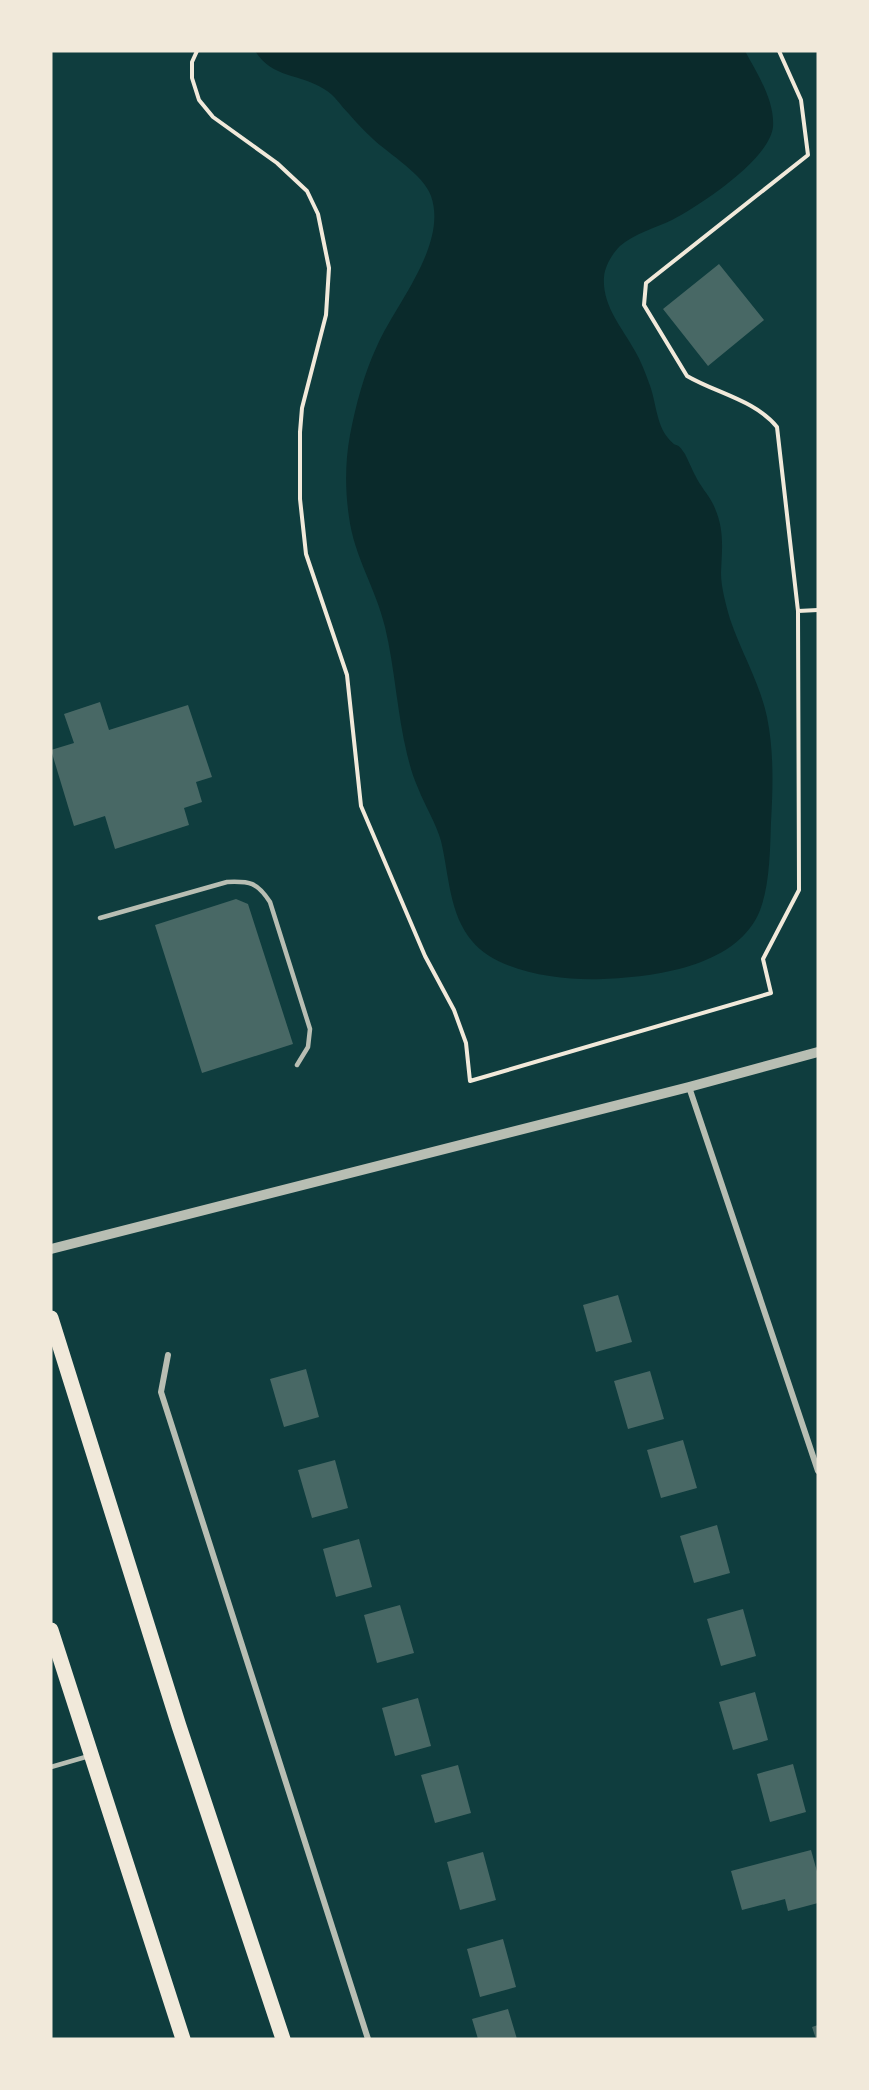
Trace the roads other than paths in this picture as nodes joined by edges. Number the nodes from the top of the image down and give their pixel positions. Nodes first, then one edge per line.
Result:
1 (100, 918) dead end
2 (818, 1052) edge
3 (297, 1065) dead end
4 (689, 1087) junction
5 (51, 1249) edge
6 (51, 1318) edge
7 (168, 1355) dead end
8 (818, 1471) edge
9 (51, 1630) edge
10 (91, 1755) junction
11 (51, 1767) edge
12 (183, 2039) edge
13 (283, 2039) edge
14 (368, 2039) edge

1 - 3 lane
2 - 4 street
4 - 5 street
4 - 8 street
6 - 13 main road
7 - 14 street
9 - 10 main road
10 - 11 lane
10 - 12 main road

